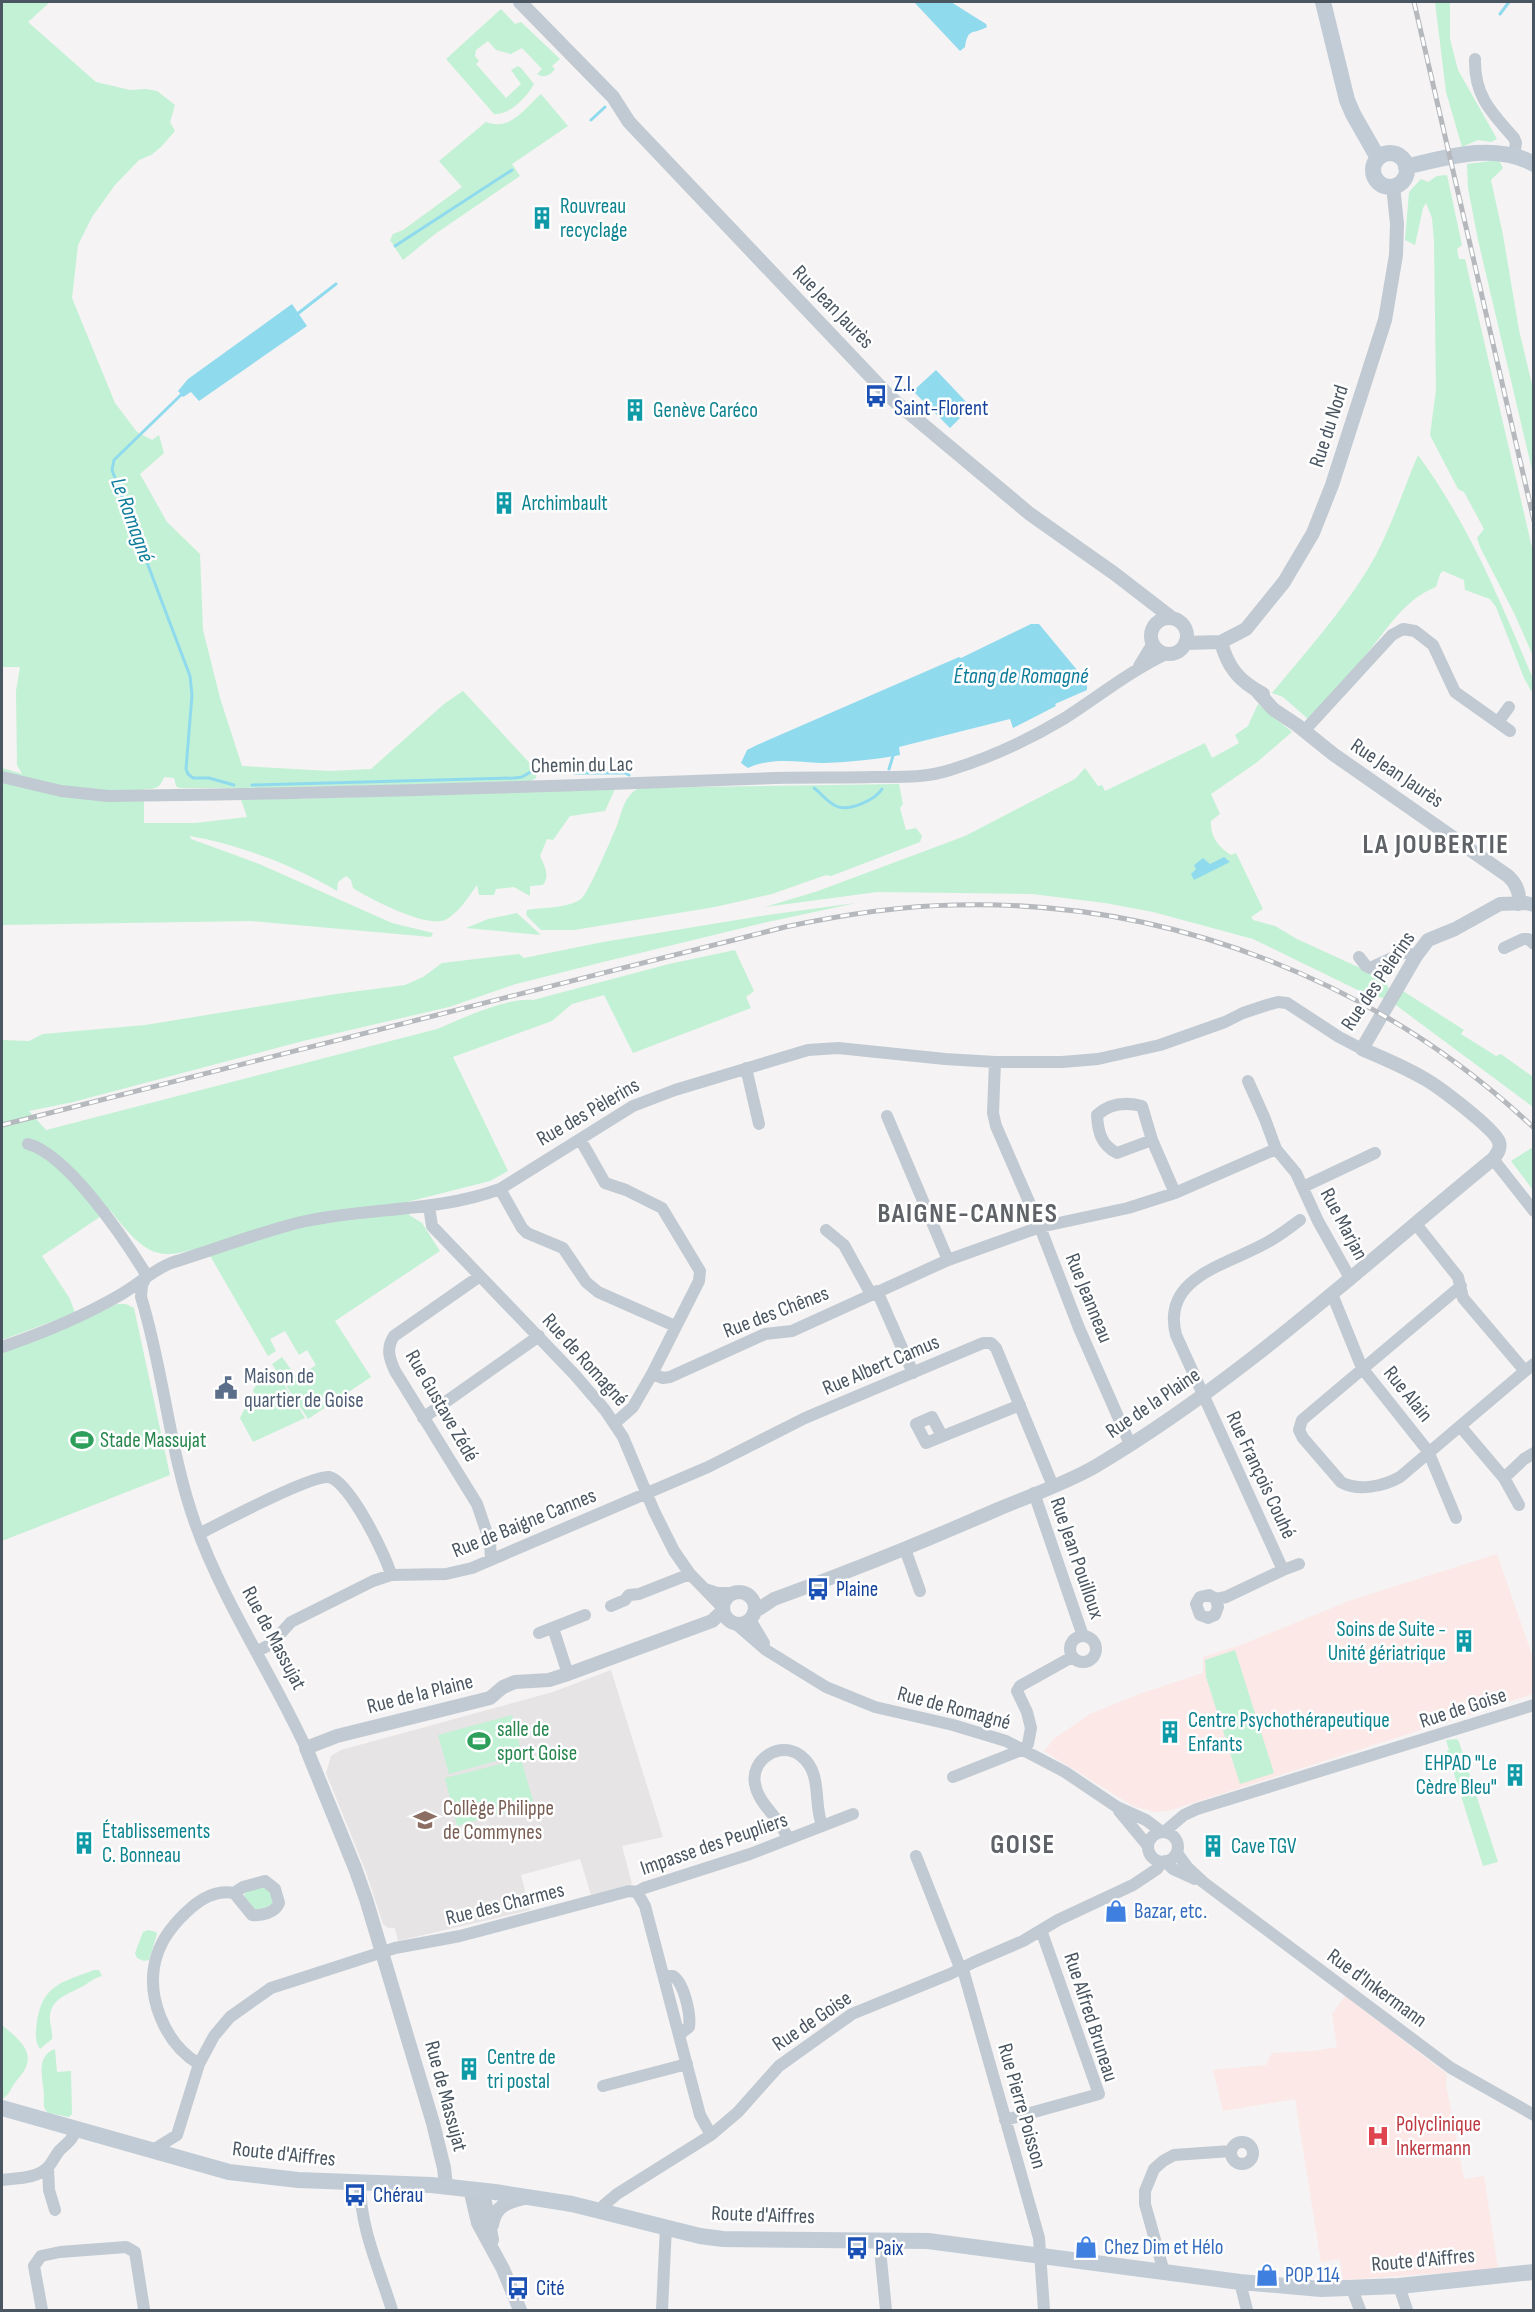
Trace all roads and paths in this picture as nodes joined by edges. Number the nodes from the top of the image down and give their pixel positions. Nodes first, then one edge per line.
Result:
1 (520, 2) edge
2 (1323, 2) edge
3 (1475, 60) dead end
4 (1514, 155) junction
5 (1378, 158) junction
6 (1533, 164) edge
7 (1406, 167) junction
8 (1394, 186) junction
9 (1151, 602) junction
10 (1172, 618) junction
11 (1157, 622) junction
12 (1186, 629) junction
13 (1216, 642) junction
14 (1153, 643) junction
15 (1185, 644) junction
16 (1166, 654) junction
17 (1138, 667) junction
18 (1509, 707) dead end
19 (1498, 722) junction
20 (1300, 728) junction
21 (1510, 731) dead end
22 (2, 777) edge
23 (1518, 904) junction
24 (1533, 904) edge
25 (1533, 915) edge
26 (1533, 944) edge
27 (1504, 948) dead end
28 (1359, 957) dead end
29 (1416, 957) junction
30 (1362, 1049) junction
31 (995, 1062) junction
32 (746, 1068) junction
33 (1248, 1081) dead end
34 (887, 1116) dead end
35 (759, 1124) dead end
36 (580, 1139) junction
37 (1152, 1140) junction
38 (28, 1144) dead end
39 (1276, 1149) junction
40 (1375, 1153) dead end
41 (1496, 1154) junction
42 (1303, 1188) junction
43 (500, 1189) junction
44 (1175, 1193) junction
45 (429, 1206) junction
46 (1533, 1211) edge
47 (1300, 1220) dead end
48 (1415, 1223) junction
49 (1040, 1227) junction
50 (826, 1230) dead end
51 (948, 1260) junction
52 (480, 1276) junction
53 (146, 1277) junction
54 (1350, 1278) junction
55 (1461, 1286) junction
56 (874, 1292) junction
57 (1332, 1294) junction
58 (675, 1326) junction
59 (539, 1336) junction
60 (2, 1347) edge
61 (1529, 1367) edge
62 (1362, 1368) junction
63 (913, 1372) junction
64 (652, 1374) junction
65 (1203, 1396) junction
66 (1020, 1405) junction
67 (423, 1418) junction
68 (615, 1423) junction
69 (1460, 1426) junction
70 (942, 1436) dead end
71 (1130, 1444) junction
72 (1428, 1451) junction
73 (1533, 1452) edge
74 (1504, 1478) junction
75 (1053, 1486) junction
76 (1034, 1493) junction
77 (647, 1494) junction
78 (1519, 1505) dead end
79 (1456, 1518) dead end
80 (199, 1534) junction
81 (905, 1549) junction
82 (491, 1560) junction
83 (1299, 1564) dead end
84 (1283, 1570) junction
85 (690, 1574) junction
86 (391, 1575) junction
87 (705, 1589) junction
88 (920, 1591) dead end
89 (732, 1593) junction
90 (750, 1597) junction
91 (774, 1599) junction
92 (1216, 1599) dead end
93 (610, 1606) dead end
94 (753, 1614) junction
95 (585, 1615) dead end
96 (728, 1616) junction
97 (554, 1628) junction
98 (539, 1632) dead end
99 (1083, 1636) junction
100 (256, 1652) junction
101 (776, 1655) junction
102 (1072, 1657) junction
103 (568, 1674) junction
104 (1533, 1706) edge
105 (306, 1748) junction
106 (1024, 1749) junction
107 (953, 1777) dead end
108 (1117, 1807) junction
109 (1197, 1809) junction
110 (854, 1814) dead end
111 (822, 1825) junction
112 (1163, 1832) junction
113 (788, 1839) junction
114 (1177, 1848) junction
115 (1150, 1851) junction
116 (916, 1856) dead end
117 (1164, 1862) junction
118 (1141, 1879) junction
119 (1203, 1882) junction
120 (637, 1892) junction
121 (234, 1893) dead end
122 (1041, 1930) junction
123 (382, 1952) junction
124 (961, 1970) junction
125 (199, 2064) junction
126 (687, 2064) junction
127 (603, 2085) dead end
128 (2, 2108) edge
129 (1533, 2115) edge
130 (1005, 2120) junction
131 (76, 2128) junction
132 (711, 2135) junction
133 (153, 2150) junction
134 (1231, 2151) dead end
135 (48, 2167) junction
136 (2, 2180) edge
137 (360, 2183) junction
138 (446, 2186) junction
139 (474, 2189) junction
140 (528, 2197) junction
141 (55, 2210) dead end
142 (601, 2211) junction
143 (666, 2227) junction
144 (490, 2233) junction
145 (879, 2239) junction
146 (494, 2251) junction
147 (1040, 2255) junction
148 (1162, 2271) junction
149 (1533, 2272) edge
150 (1240, 2282) junction
151 (1399, 2286) junction
152 (1352, 2289) junction
153 (42, 2310) edge
154 (140, 2310) edge
155 (392, 2310) edge
156 (520, 2310) edge
157 (662, 2310) edge
158 (886, 2310) edge
159 (1044, 2310) edge
160 (1247, 2310) edge
161 (1360, 2310) edge
162 (1407, 2310) edge

1 - 9 street, Rue Jean Jaurès
2 - 5 main road
3 - 4 street
4 - 6 main road
4 - 7 main road
5 - 7 main road
5 - 8 main road
7 - 8 main road
8 - 13 street, Rue du Nord
9 - 10 street, Rue Jean Jaurès
9 - 11 street
10 - 11 street
10 - 12 street
11 - 14 street
12 - 13 street
12 - 15 street
13 - 15 street
13 - 20 street, Rue Jean Jaurès
14 - 16 street
14 - 17 street, Chemin du Lac
15 - 16 street
16 - 17 street, Chemin du Lac
17 - 22 street, Chemin du Lac
18 - 19 street
19 - 20 street
19 - 21 street
20 - 23 street, Rue Jean Jaurès
23 - 24 street
23 - 25 street
23 - 29 street, Rue des Pèlerins
26 - 27 street
28 - 29 street
29 - 30 street, Rue des Pèlerins
30 - 31 street, Rue des Pèlerins
30 - 41 street
31 - 32 street, Rue des Pèlerins
31 - 49 street, Rue Jeanneau
32 - 35 street
32 - 36 street, Rue des Pèlerins
33 - 39 street, Rue Marjan
34 - 51 street
36 - 43 street, Rue des Pèlerins
36 - 58 street
37 - 37 street
37 - 44 street
38 - 53 street
39 - 42 street, Rue Marjan
39 - 44 street, Rue des Chênes
40 - 42 street, Rue Marjan
41 - 46 street
41 - 48 street, Rue de la Plaine
42 - 54 street, Rue Marjan
43 - 45 street, Rue des Pèlerins
43 - 58 street
44 - 49 street, Rue des Chênes
45 - 52 street, Rue de Romagné
45 - 53 street, Rue des Pèlerins
47 - 65 street, Rue François Couhé
48 - 54 street, Rue de la Plaine
48 - 55 street
49 - 51 street, Rue des Chênes
49 - 71 street, Rue Jeanneau
50 - 56 street
51 - 56 street, Rue des Chênes
52 - 59 street, Rue de Romagné
52 - 67 street, Rue Gustave Zédé
53 - 60 street, Rue des Pèlerins
53 - 80 street, Rue de Massujat
54 - 57 street, Rue de la Plaine
55 - 61 street
55 - 62 street
56 - 63 street
56 - 64 street, Rue des Chênes
57 - 62 street, Rue Alain
57 - 65 street, Rue de la Plaine
58 - 64 street
59 - 67 street
59 - 68 street, Rue de Romagné
61 - 69 street
62 - 72 street, Rue Alain
62 - 72 street
63 - 66 street, Rue Albert Camus
63 - 77 street, Rue Albert Camus
64 - 68 street
65 - 71 street, Rue de la Plaine
65 - 84 street, Rue François Couhé
66 - 70 street
66 - 75 street, Rue Albert Camus
67 - 82 street, Rue Gustave Zédé
68 - 77 street, Rue de Romagné
69 - 72 street
69 - 74 street
71 - 75 street, Rue de la Plaine
72 - 79 street, Rue Alain
73 - 74 street
74 - 78 street
75 - 76 street, Rue de la Plaine
76 - 81 street, Rue de la Plaine
76 - 99 street, Rue Jean Pouilloux
77 - 82 street, Rue de Baigne Cannes
77 - 85 street, Rue de Romagné
80 - 86 street
80 - 100 street, Rue de Massujat
81 - 88 street
81 - 91 street, Rue de la Plaine
82 - 86 street, Rue de Baigne Cannes
83 - 84 street, Rue François Couhé
84 - 92 street, Rue François Couhé
85 - 87 street, Rue de Romagné
85 - 93 street
86 - 100 street, Rue de Baigne Cannes
87 - 89 street
87 - 96 street, Rue de Romagné
89 - 90 street
89 - 96 street
90 - 91 street, Rue de la Plaine
90 - 94 street
91 - 94 street, Rue de la Plaine
94 - 96 street
94 - 101 street, Rue de Romagné
95 - 97 street
96 - 101 street, Rue de Romagné
96 - 103 street, Rue de la Plaine
97 - 98 street
97 - 103 street
99 - 102 street, Rue Jean Pouilloux
99 - 102 street, Rue Jean Pouilloux
100 - 105 street, Rue de Massujat
101 - 106 street, Rue de Romagné
102 - 106 street
103 - 105 street, Rue de la Plaine
104 - 109 street, Rue de Goise
105 - 123 street, Rue de Massujat
106 - 107 street
106 - 108 street, Rue de Romagné
108 - 112 street, Rue de Romagné
108 - 115 street, Rue de Romagné
109 - 112 street, Rue de Goise
109 - 114 street
110 - 111 street, Impasse des Peupliers
111 - 113 street, Impasse des Peupliers
111 - 113 street
112 - 114 street
112 - 115 street
113 - 120 street, Impasse des Peupliers
114 - 117 street
114 - 119 street, Rue d'Inkermann
115 - 117 street
115 - 118 street
116 - 124 street, Rue Pierre Poisson
117 - 118 street, Rue de Goise
117 - 119 street, Rue d'Inkermann
118 - 122 street, Rue de Goise
119 - 129 street, Rue d'Inkermann
120 - 123 street, Rue des Charmes
120 - 126 street, Impasse des Peupliers
121 - 125 street
122 - 124 street, Rue de Goise
122 - 130 street, Rue Alfred Bruneau
123 - 125 street, Rue des Charmes
123 - 138 street, Rue de Massujat
124 - 130 street, Rue Pierre Poisson
124 - 132 street, Rue de Goise
125 - 133 street, Rue des Charmes
126 - 127 street
126 - 132 street, Impasse des Peupliers
128 - 131 main road, Route d'Aiffres
130 - 147 street, Rue Pierre Poisson
131 - 133 main road, Route d'Aiffres
131 - 135 street
132 - 142 street, Rue de Goise
133 - 137 main road, Route d'Aiffres
134 - 148 street
135 - 136 street
135 - 141 street
137 - 138 main road, Route d'Aiffres
137 - 155 street
138 - 139 main road, Route d'Aiffres
139 - 140 main road, Route d'Aiffres
139 - 144 street
139 - 146 street
140 - 142 main road, Route d'Aiffres
140 - 144 street
142 - 143 main road, Route d'Aiffres
143 - 145 main road, Route d'Aiffres
143 - 157 street
144 - 146 street
145 - 147 main road, Route d'Aiffres
145 - 158 street
146 - 156 street
147 - 148 main road, Route d'Aiffres
147 - 159 street, Rue Pierre Poisson
148 - 150 main road, Route d'Aiffres
149 - 151 main road, Route d'Aiffres
150 - 152 main road, Route d'Aiffres
150 - 160 street
151 - 152 main road, Route d'Aiffres
151 - 162 street
152 - 161 street
153 - 154 street

